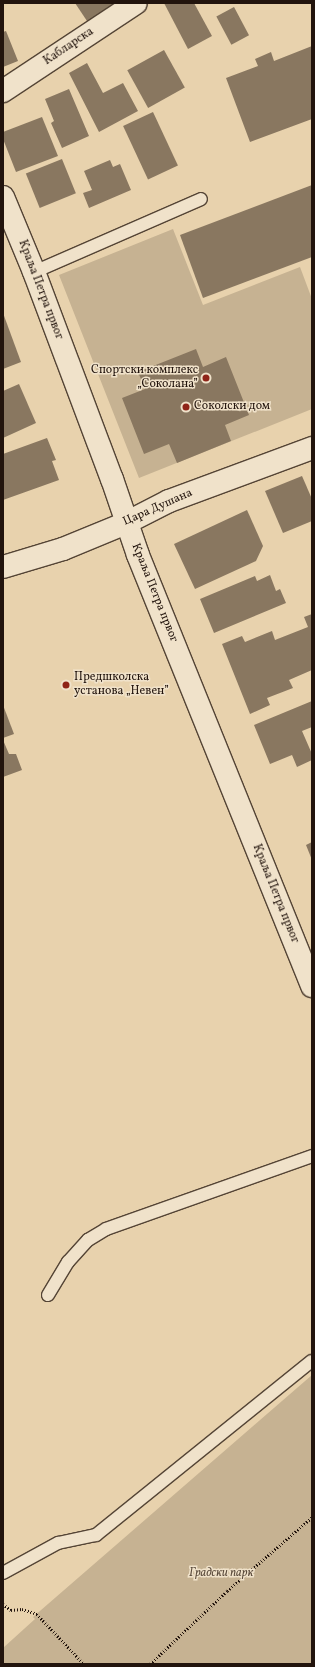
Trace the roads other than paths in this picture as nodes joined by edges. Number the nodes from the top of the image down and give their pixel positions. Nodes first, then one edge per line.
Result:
1 (136, 3) edge
2 (3, 91) edge
3 (3, 198) edge
4 (202, 199) dead end
5 (34, 272) junction
6 (312, 448) edge
7 (126, 523) junction
8 (3, 567) edge
9 (312, 986) edge
10 (312, 1156) edge
11 (48, 1295) dead end
12 (312, 1361) edge
13 (3, 1573) edge

1 - 2 street, Кабларска
3 - 5 street, Краља Петра првог
4 - 5 lane
5 - 7 street, Краља Петра првог
6 - 7 street, Цара Душана
7 - 8 street, Цара Душана
7 - 9 street, Краља Петра првог
10 - 11 lane
12 - 13 lane

